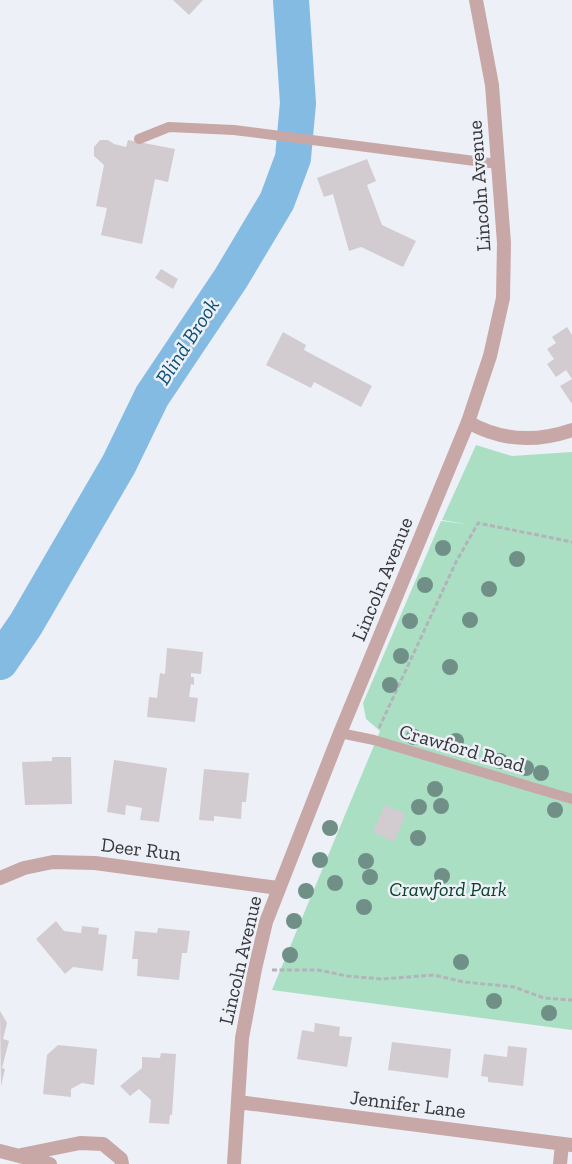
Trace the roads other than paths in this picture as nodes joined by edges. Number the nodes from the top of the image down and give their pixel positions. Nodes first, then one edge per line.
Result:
1 (476, 0) edge
2 (138, 139) dead end
3 (498, 164) junction
4 (468, 422) junction
5 (572, 430) edge
6 (340, 734) junction
7 (572, 798) edge
8 (0, 878) edge
9 (278, 888) junction
10 (238, 1102) junction
11 (567, 1145) edge
12 (0, 1151) edge
13 (21, 1155) junction
14 (50, 1164) edge
15 (122, 1164) edge
16 (234, 1164) edge
17 (560, 1164) edge

1 - 3 street, Lincoln Avenue
2 - 3 lane
3 - 4 street, Lincoln Avenue
4 - 5 street
4 - 6 street, Lincoln Avenue
6 - 7 lane, Crawford Road
6 - 9 street, Lincoln Avenue
8 - 9 street, Deer Run
9 - 10 street, Lincoln Avenue
10 - 11 street, Jennifer Lane
10 - 16 street, Lincoln Avenue
11 - 17 street
12 - 13 street
13 - 14 street
13 - 15 street

